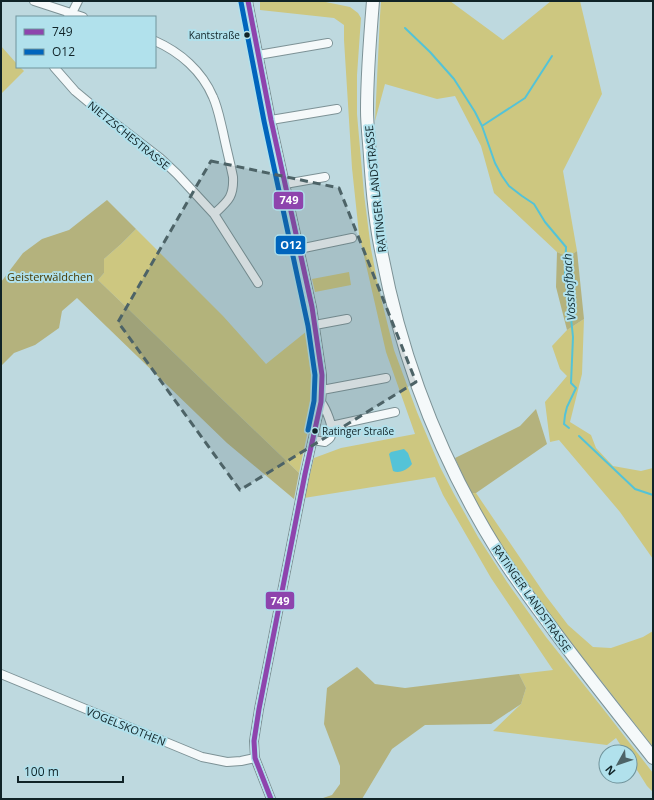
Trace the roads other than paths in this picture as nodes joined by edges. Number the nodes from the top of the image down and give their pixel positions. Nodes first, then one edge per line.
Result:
1 (34, 1) edge
2 (78, 1) edge
3 (248, 1) edge
4 (373, 1) edge
5 (70, 15) edge
6 (156, 42) edge
7 (328, 43) dead end
8 (258, 55) junction
9 (55, 68) edge
10 (337, 109) dead end
11 (271, 120) junction
12 (324, 177) dead end
13 (285, 184) junction
14 (214, 214) junction
15 (352, 238) dead end
16 (299, 249) junction
17 (258, 283) dead end
18 (347, 319) dead end
19 (315, 325) junction
20 (386, 378) dead end
21 (322, 390) junction
22 (321, 402) junction
23 (395, 412) dead end
24 (331, 426) junction
25 (313, 440) junction
26 (1, 674) edge
27 (255, 758) junction
28 (653, 758) edge
29 (271, 799) edge

1 - 5 street
2 - 5 street
3 - 8 street
4 - 28 main road, RATINGER LANDSTRASSE
6 - 14 street
7 - 8 street
8 - 11 street
9 - 14 street, NIETZSCHESTRASSE
10 - 11 street
11 - 13 street
12 - 13 street
13 - 16 street
14 - 17 street, NIETZSCHESTRASSE
15 - 16 street
16 - 19 street
18 - 19 street
19 - 21 street
20 - 21 street
21 - 22 street
22 - 24 street
22 - 25 street
23 - 24 street
24 - 25 street
25 - 27 street
26 - 27 street, VOGELSKOTHEN
27 - 29 street

